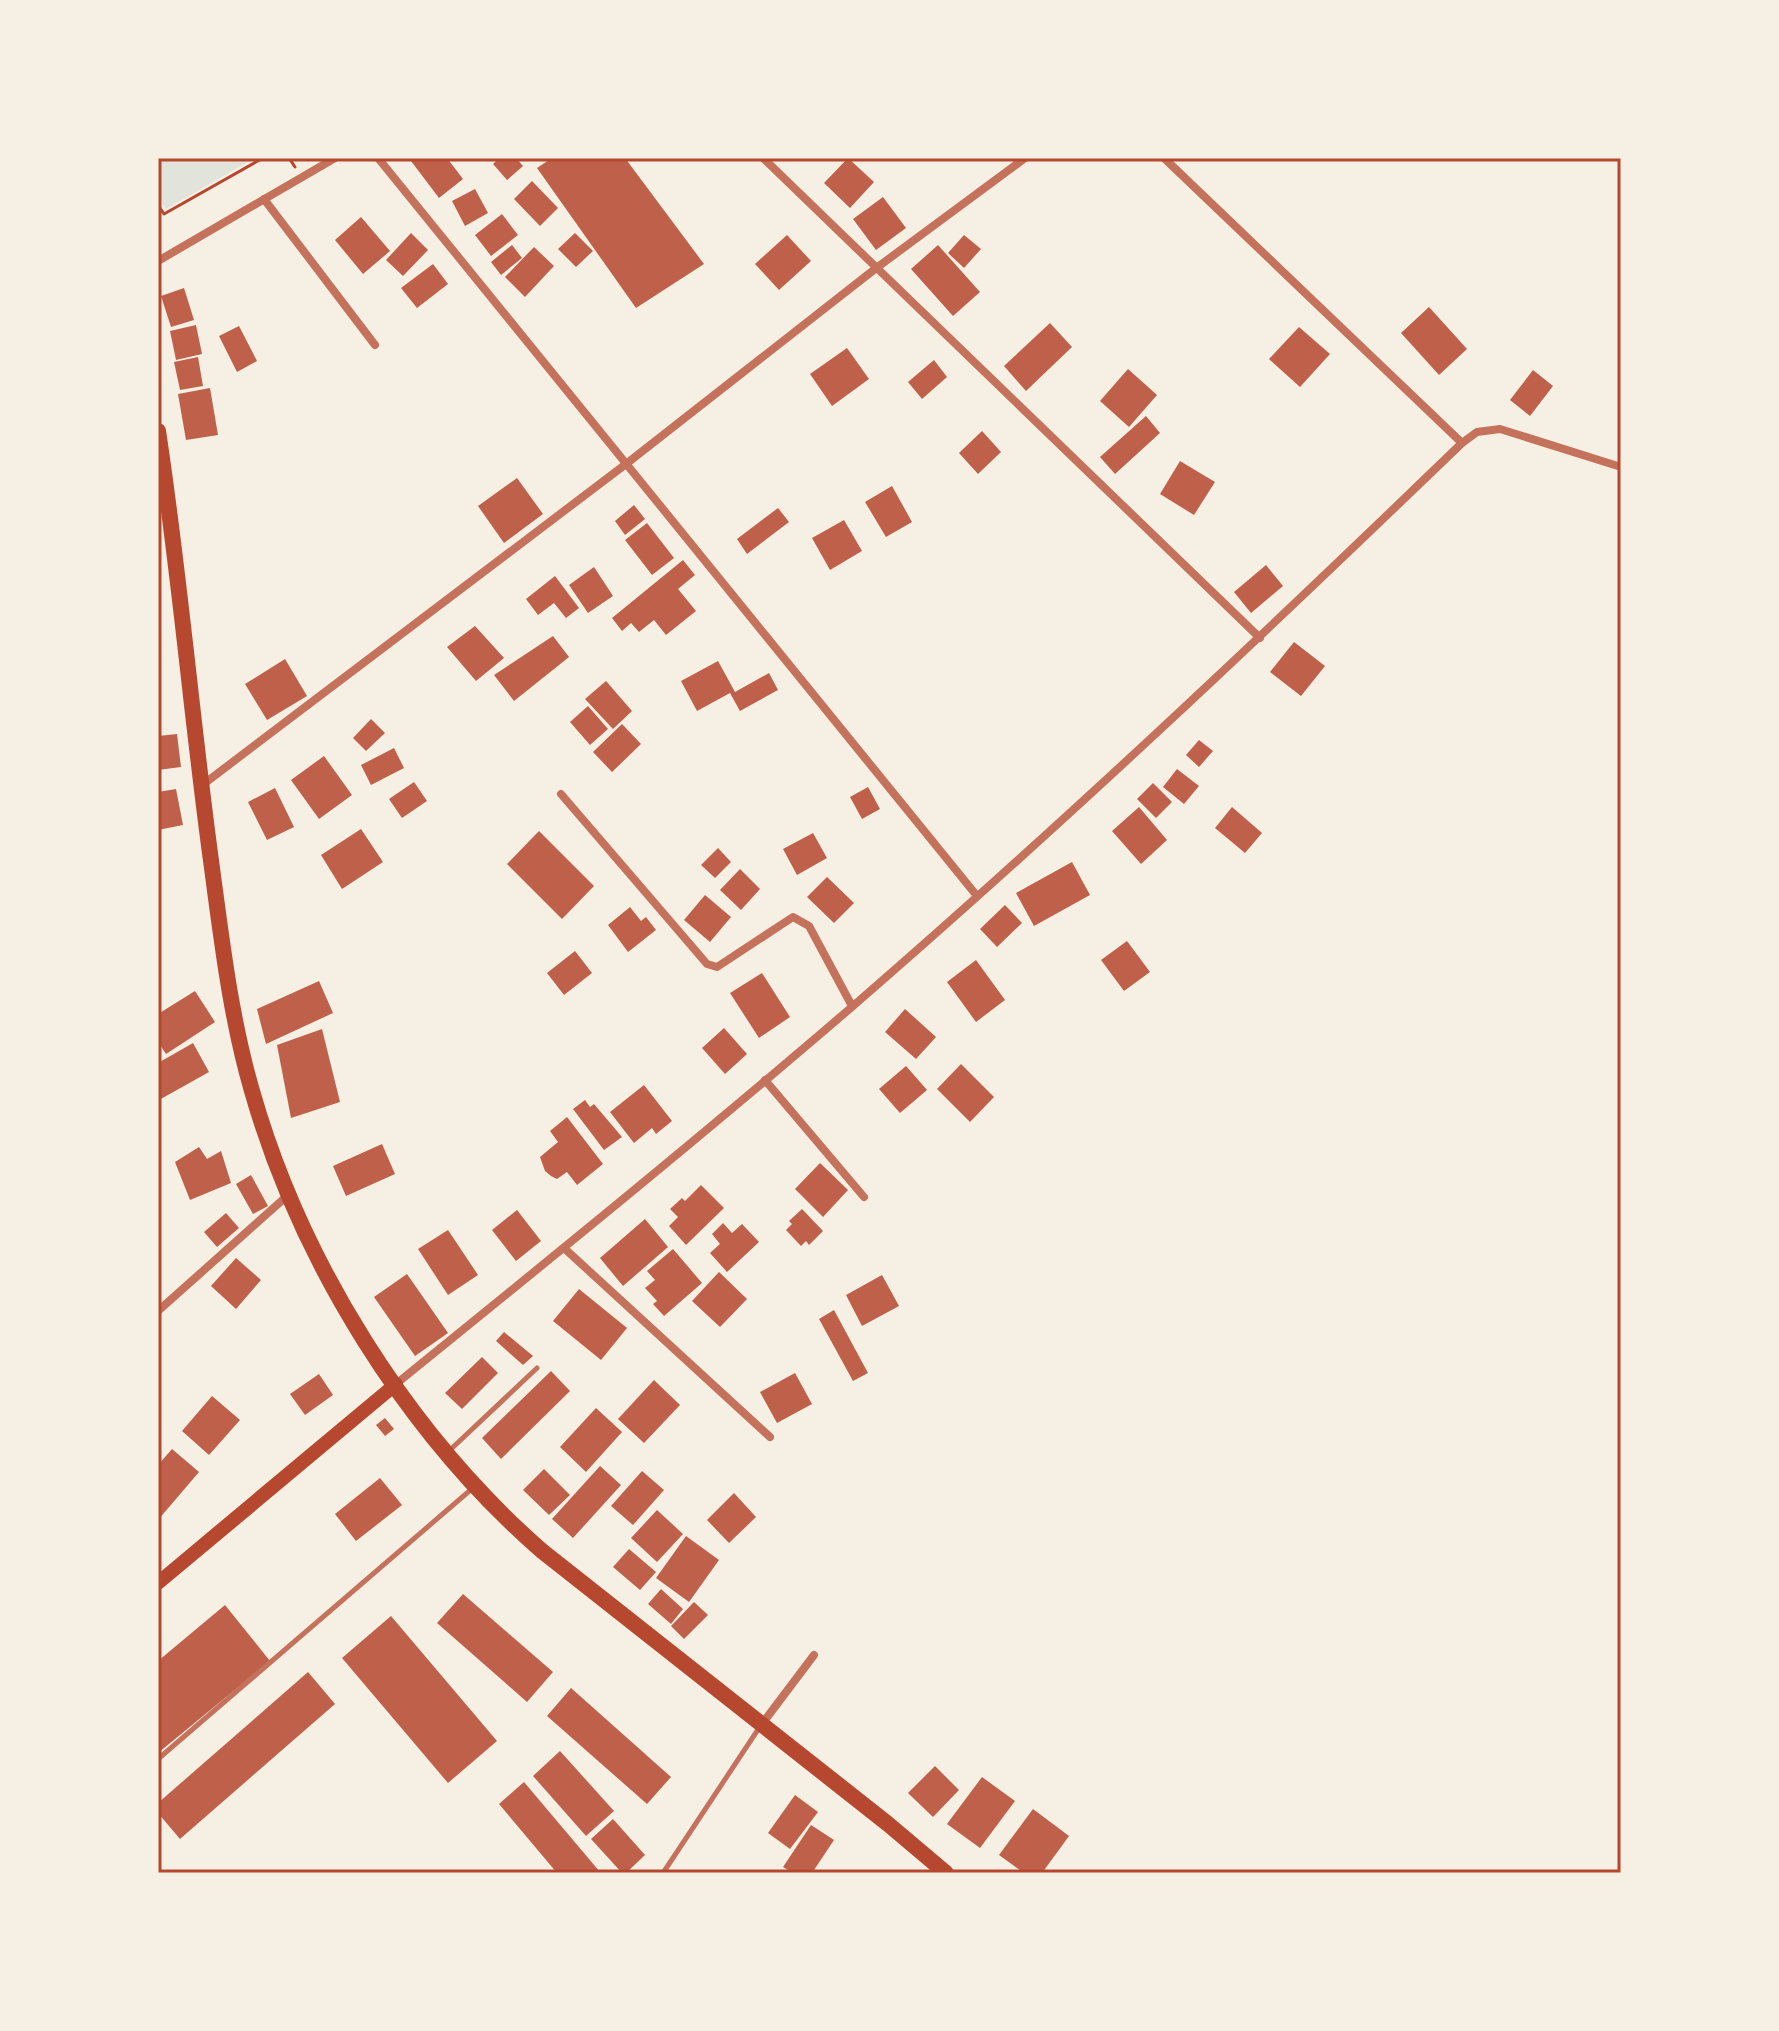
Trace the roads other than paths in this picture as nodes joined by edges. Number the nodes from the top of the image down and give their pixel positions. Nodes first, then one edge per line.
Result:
1 (335, 158) edge
2 (378, 158) edge
3 (763, 158) edge
4 (1025, 158) edge
5 (1164, 158) edge
6 (264, 199) junction
7 (158, 261) edge
8 (875, 269) junction
9 (375, 345) dead end
10 (158, 431) edge
11 (1462, 443) junction
12 (626, 464) junction
13 (1621, 467) edge
14 (1260, 638) junction
15 (201, 786) junction
16 (561, 794) dead end
17 (977, 896) junction
18 (852, 1006) junction
19 (765, 1080) junction
20 (287, 1196) junction
21 (864, 1197) dead end
22 (564, 1248) junction
23 (158, 1296) edge
24 (165, 1304) junction
25 (158, 1311) edge
26 (537, 1368) dead end
27 (396, 1384) junction
28 (770, 1437) dead end
29 (447, 1454) junction
30 (475, 1486) junction
31 (158, 1583) edge
32 (814, 1655) dead end
33 (762, 1724) junction
34 (158, 1759) edge
35 (663, 1873) edge
36 (946, 1873) edge

1 - 6 street
2 - 12 street
3 - 8 street
4 - 8 street
5 - 11 street
6 - 7 street
6 - 9 street
8 - 12 street
8 - 14 street
10 - 15 main road
11 - 13 street
11 - 14 street
12 - 15 street
12 - 17 street
14 - 17 street
15 - 20 main road
16 - 18 street
17 - 18 street
18 - 19 street
19 - 21 street
19 - 22 street
20 - 24 street
20 - 27 main road
22 - 27 street
22 - 28 street
23 - 24 street
24 - 25 street
26 - 29 lane
27 - 29 main road
27 - 31 main road
29 - 30 main road
30 - 33 main road
30 - 34 lane
32 - 33 street
33 - 35 lane
33 - 36 main road

